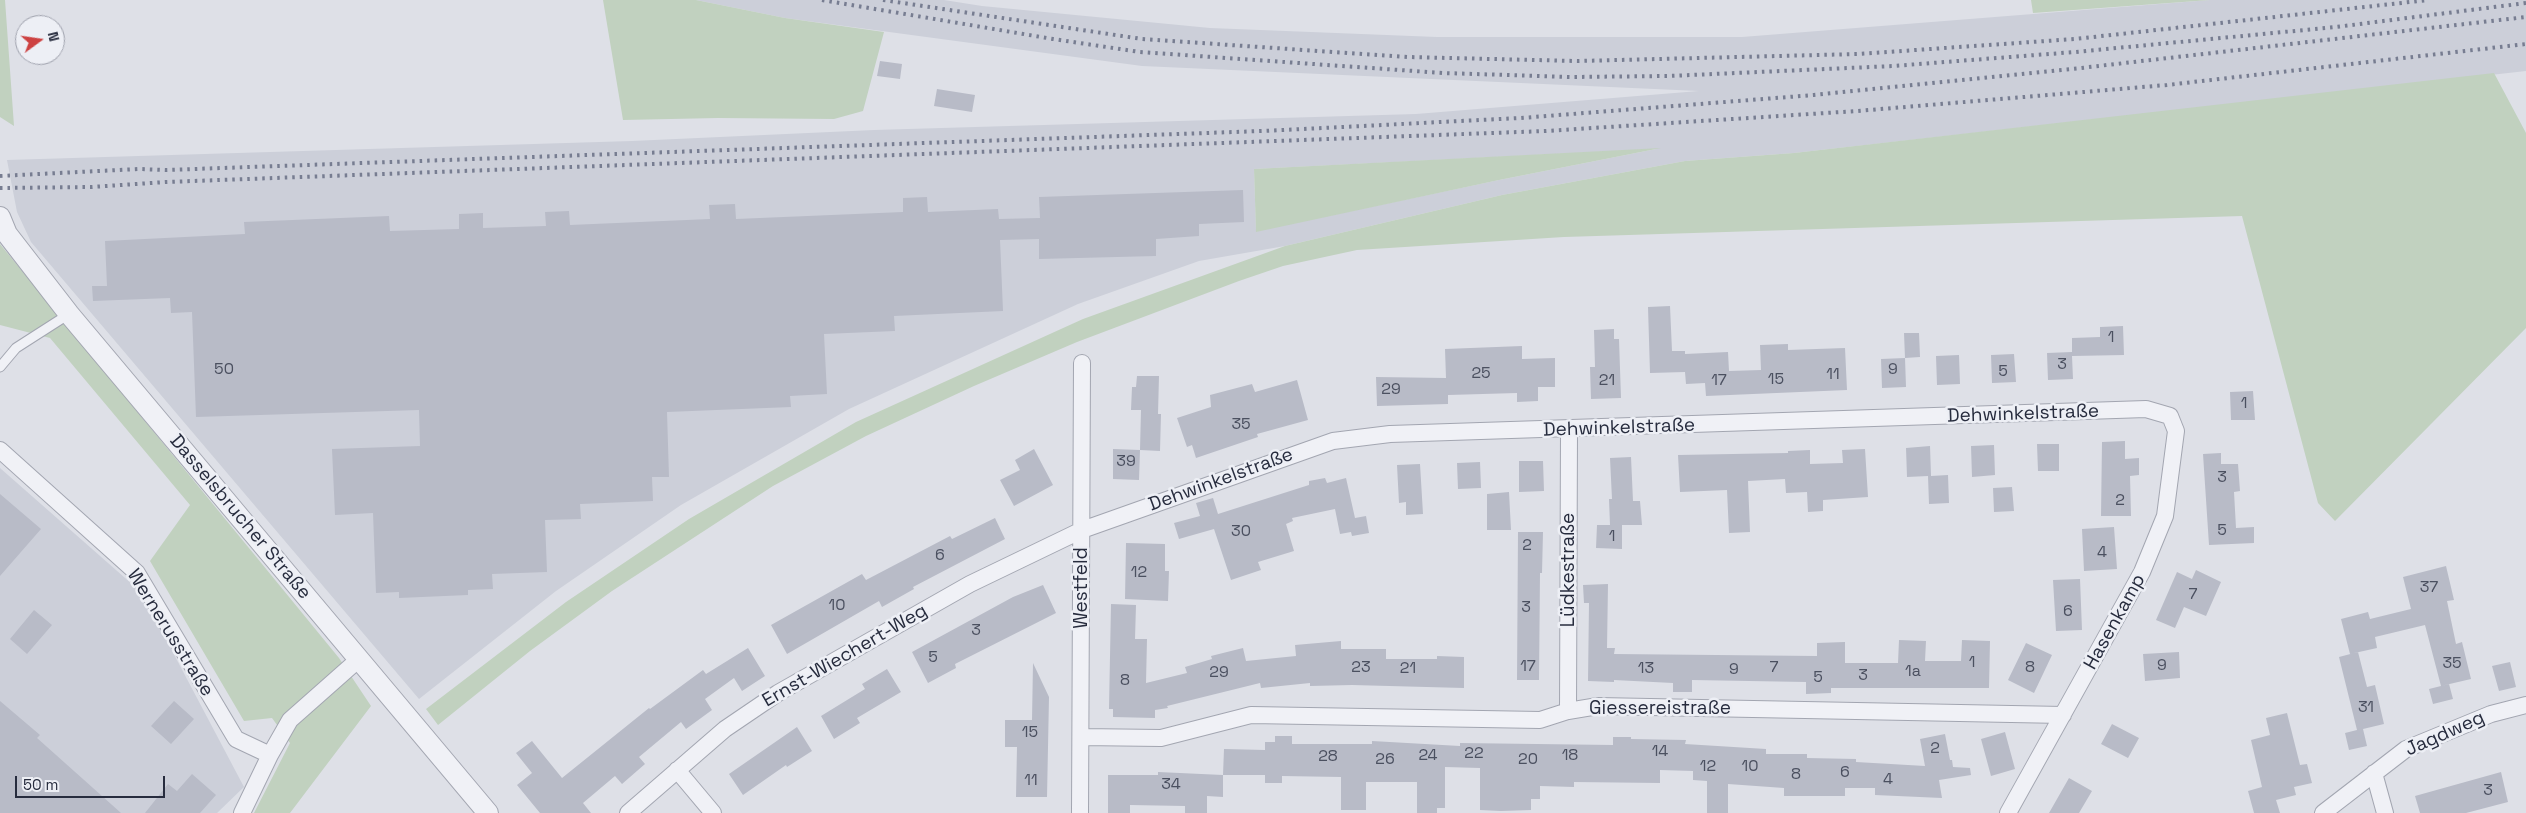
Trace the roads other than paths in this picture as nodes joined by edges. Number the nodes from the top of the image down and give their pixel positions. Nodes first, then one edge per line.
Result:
1 (0, 216) edge
2 (69, 314) junction
3 (1082, 364) dead end
4 (0, 368) edge
5 (2170, 416) joint
6 (1569, 430) junction
7 (0, 450) edge
8 (1082, 530) junction
9 (359, 659) junction
10 (2526, 705) edge
11 (1568, 711) junction
12 (2063, 716) junction
13 (1081, 737) junction
14 (270, 755) junction
15 (677, 770) junction
16 (2374, 773) junction
17 (242, 813) edge
18 (488, 813) edge
19 (628, 813) edge
20 (713, 813) edge
21 (1080, 813) edge
22 (2008, 813) edge
23 (2323, 813) edge
24 (2385, 813) edge

1 - 2 street, Dasselsbrucher Straße
2 - 4 lane
2 - 9 street, Dasselsbrucher Straße
3 - 8 street, Westfeld
5 - 6 street, Dehwinkelstraße
5 - 12 street, Hasenkamp
6 - 8 street, Dehwinkelstraße
6 - 11 street, Lüdkestraße
7 - 14 street, Wernerusstraße
8 - 13 street, Westfeld
8 - 15 street, Ernst-Wiechert-Weg
9 - 14 street
9 - 18 street, Dasselsbrucher Straße
10 - 16 street, Jagdweg
11 - 12 street, Giessereistraße
11 - 13 street, Giessereistraße
12 - 22 street, Hasenkamp
13 - 21 street, Westfeld
14 - 17 street
15 - 19 street, Ernst-Wiechert-Weg
15 - 20 street
16 - 23 street, Jagdweg
16 - 24 street

